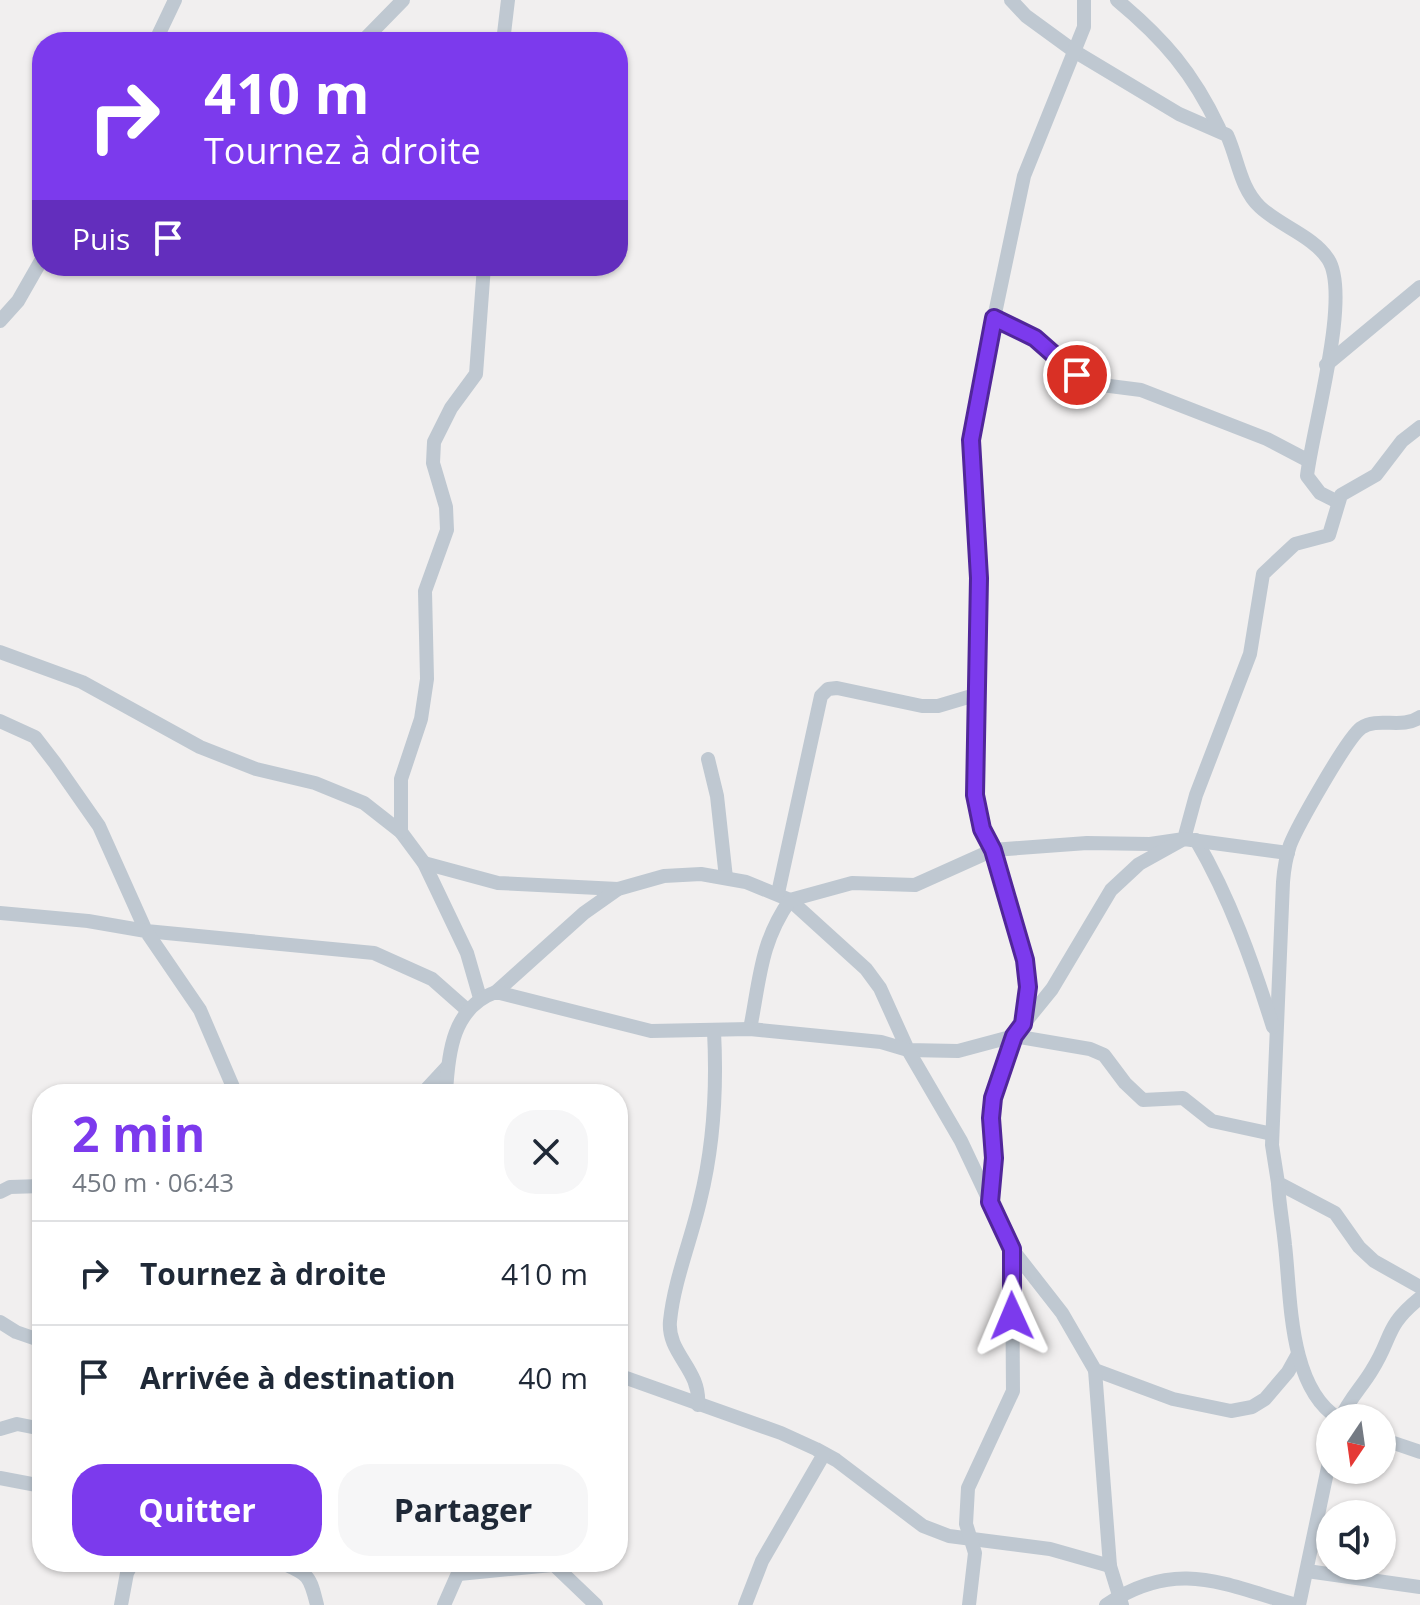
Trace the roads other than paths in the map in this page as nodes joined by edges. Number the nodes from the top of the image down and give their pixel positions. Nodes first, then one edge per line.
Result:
1 (175, 0) edge
2 (403, 0) edge
3 (508, 0) edge
4 (1011, 0) edge
5 (1084, 0) edge
6 (1117, 0) edge
7 (160, 32) edge
8 (372, 32) edge
9 (504, 32) edge
10 (1074, 51) junction
11 (1219, 128) junction
12 (32, 276) edge
13 (483, 276) edge
14 (1420, 287) edge
15 (994, 318) junction
16 (0, 321) edge
17 (1326, 365) junction
18 (1420, 427) edge
19 (1309, 461) junction
20 (1338, 502) junction
21 (0, 652) edge
22 (975, 695) junction
23 (1420, 717) edge
24 (0, 721) edge
25 (708, 759) dead end
26 (401, 832) junction
27 (1190, 839) junction
28 (993, 850) junction
29 (1288, 853) junction
30 (424, 863) junction
31 (726, 878) junction
32 (618, 889) junction
33 (784, 896) junction
34 (0, 913) edge
35 (146, 931) junction
36 (496, 992) junction
37 (480, 998) junction
38 (466, 1009) junction
39 (750, 1029) junction
40 (1019, 1030) junction
41 (714, 1031) junction
42 (1278, 1043) junction
43 (908, 1050) junction
44 (447, 1067) junction
45 (232, 1084) edge
46 (431, 1084) edge
47 (446, 1084) edge
48 (1272, 1134) junction
49 (1278, 1183) junction
50 (32, 1186) edge
51 (0, 1192) edge
52 (990, 1202) junction
53 (1012, 1249) junction
54 (1420, 1287) edge
55 (1420, 1298) edge
56 (0, 1322) edge
57 (32, 1336) edge
58 (1298, 1354) junction
59 (1095, 1370) junction
60 (628, 1379) edge
61 (1324, 1404) edge
62 (1347, 1404) edge
63 (698, 1405) junction
64 (32, 1427) edge
65 (0, 1429) edge
66 (1396, 1444) edge
67 (1420, 1452) edge
68 (824, 1454) junction
69 (0, 1478) edge
70 (32, 1484) edge
71 (1325, 1484) edge
72 (973, 1539) junction
73 (1110, 1566) junction
74 (1307, 1571) junction
75 (127, 1572) edge
76 (303, 1572) edge
77 (459, 1572) edge
78 (559, 1572) edge
79 (1420, 1587) edge
80 (583, 1600) edge
81 (1115, 1603) edge
82 (121, 1605) edge
83 (317, 1605) edge
84 (444, 1605) edge
85 (596, 1605) edge
86 (745, 1605) edge
87 (969, 1605) edge
88 (1298, 1605) edge

1 - 7 street
2 - 8 street
3 - 9 street
4 - 10 street
5 - 10 street
6 - 11 street
10 - 11 street
10 - 15 street
11 - 17 street
12 - 16 street
13 - 26 street
14 - 17 street
15 - 19 street
15 - 22 street
17 - 19 street
18 - 20 street
19 - 20 street
20 - 27 street
21 - 26 street
22 - 28 street
22 - 33 street
23 - 29 street
24 - 35 street
25 - 31 street
26 - 30 street
27 - 28 street
27 - 29 street
27 - 40 street
27 - 42 street
28 - 33 street
28 - 40 street
29 - 42 street
30 - 32 street
30 - 37 street
31 - 32 street
31 - 33 street
32 - 36 street
33 - 39 street
33 - 43 street
34 - 35 street
35 - 38 street
35 - 45 street
36 - 37 street
36 - 41 street
37 - 38 street
38 - 44 street
39 - 41 street
39 - 43 street
40 - 43 street
40 - 48 street
40 - 52 street
41 - 63 street
42 - 48 street
43 - 52 street
44 - 46 street
44 - 47 street
48 - 49 street
49 - 54 street
49 - 58 street
50 - 51 street
52 - 53 street
53 - 59 street
53 - 72 street
55 - 62 street
56 - 57 street
58 - 59 street
58 - 61 street
59 - 73 street
60 - 63 street
63 - 68 street
64 - 65 street
66 - 67 street
68 - 72 street
68 - 86 street
69 - 70 street
71 - 74 street
72 - 73 street
72 - 87 street
73 - 81 street
74 - 79 street
74 - 88 street
75 - 82 street
76 - 83 street
77 - 84 street
78 - 80 street
80 - 85 street
81 - 88 street

